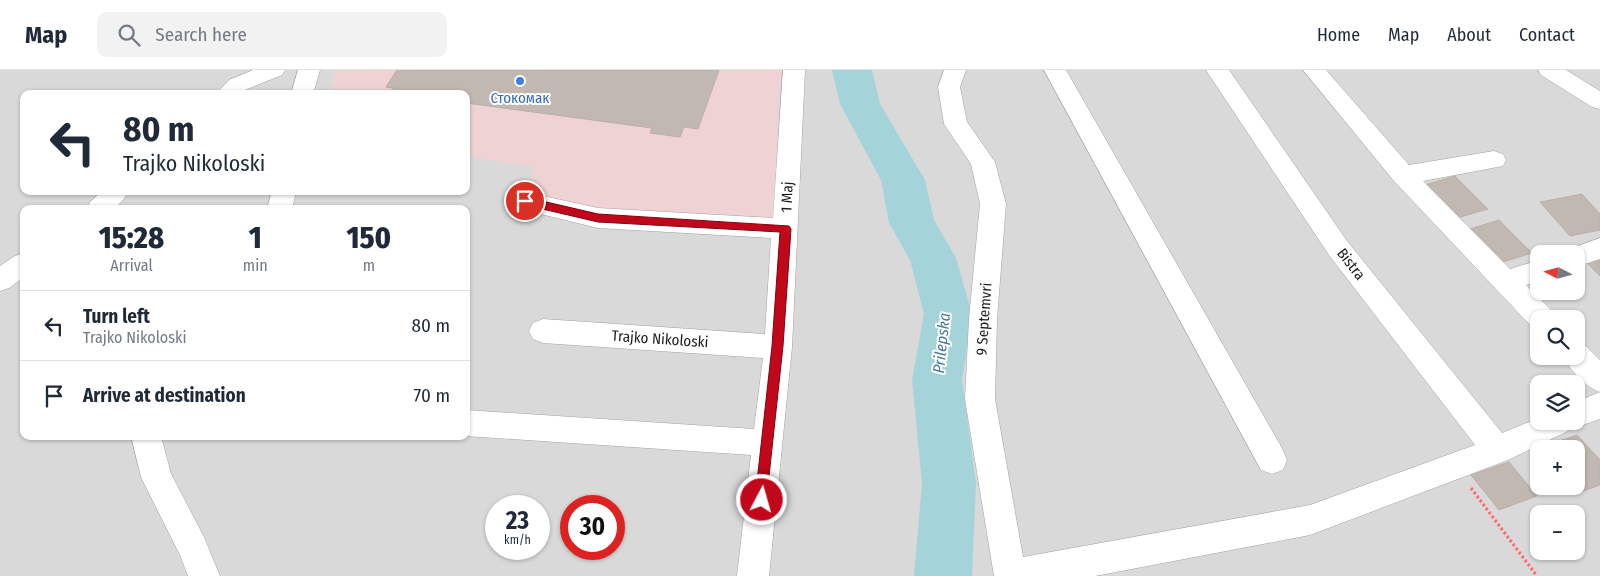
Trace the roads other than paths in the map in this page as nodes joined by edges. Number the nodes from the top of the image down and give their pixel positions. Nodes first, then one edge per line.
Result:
1 (274, 70) edge
2 (309, 70) edge
3 (794, 70) edge
4 (954, 70) edge
5 (1055, 70) edge
6 (1216, 70) edge
7 (1314, 70) edge
8 (1549, 70) edge
9 (231, 90) edge
10 (303, 90) edge
11 (1600, 101) edge
12 (1494, 160) dead end
13 (1404, 175) junction
14 (114, 195) edge
15 (525, 201) dead end
16 (103, 205) edge
17 (785, 229) junction
18 (1600, 248) edge
19 (1585, 254) edge
20 (20, 266) edge
21 (1530, 273) edge
22 (0, 280) edge
23 (1507, 281) junction
24 (1534, 310) edge
25 (543, 331) dead end
26 (778, 346) junction
27 (1585, 364) edge
28 (1600, 380) edge
29 (1600, 405) edge
30 (1585, 412) edge
31 (470, 423) edge
32 (1543, 430) edge
33 (147, 440) edge
34 (768, 443) junction
35 (1497, 450) junction
36 (1272, 460) dead end
37 (204, 576) edge
38 (753, 576) edge
39 (1010, 576) edge

1 - 9 street
2 - 10 street
3 - 17 street, 1 Maj
4 - 39 street, 9 Septemvri
5 - 36 street
6 - 35 street, Bistra
7 - 13 street
8 - 11 street
12 - 13 street
13 - 23 street
14 - 16 street
15 - 17 street
17 - 26 street, 1 Maj
18 - 19 street
20 - 22 street
21 - 23 street
23 - 24 street
25 - 26 street, Trajko Nikoloski
26 - 34 street, 1 Maj
27 - 28 street
29 - 30 street
31 - 34 street
32 - 35 street
33 - 37 street
34 - 38 street, 1 Maj
35 - 39 street

